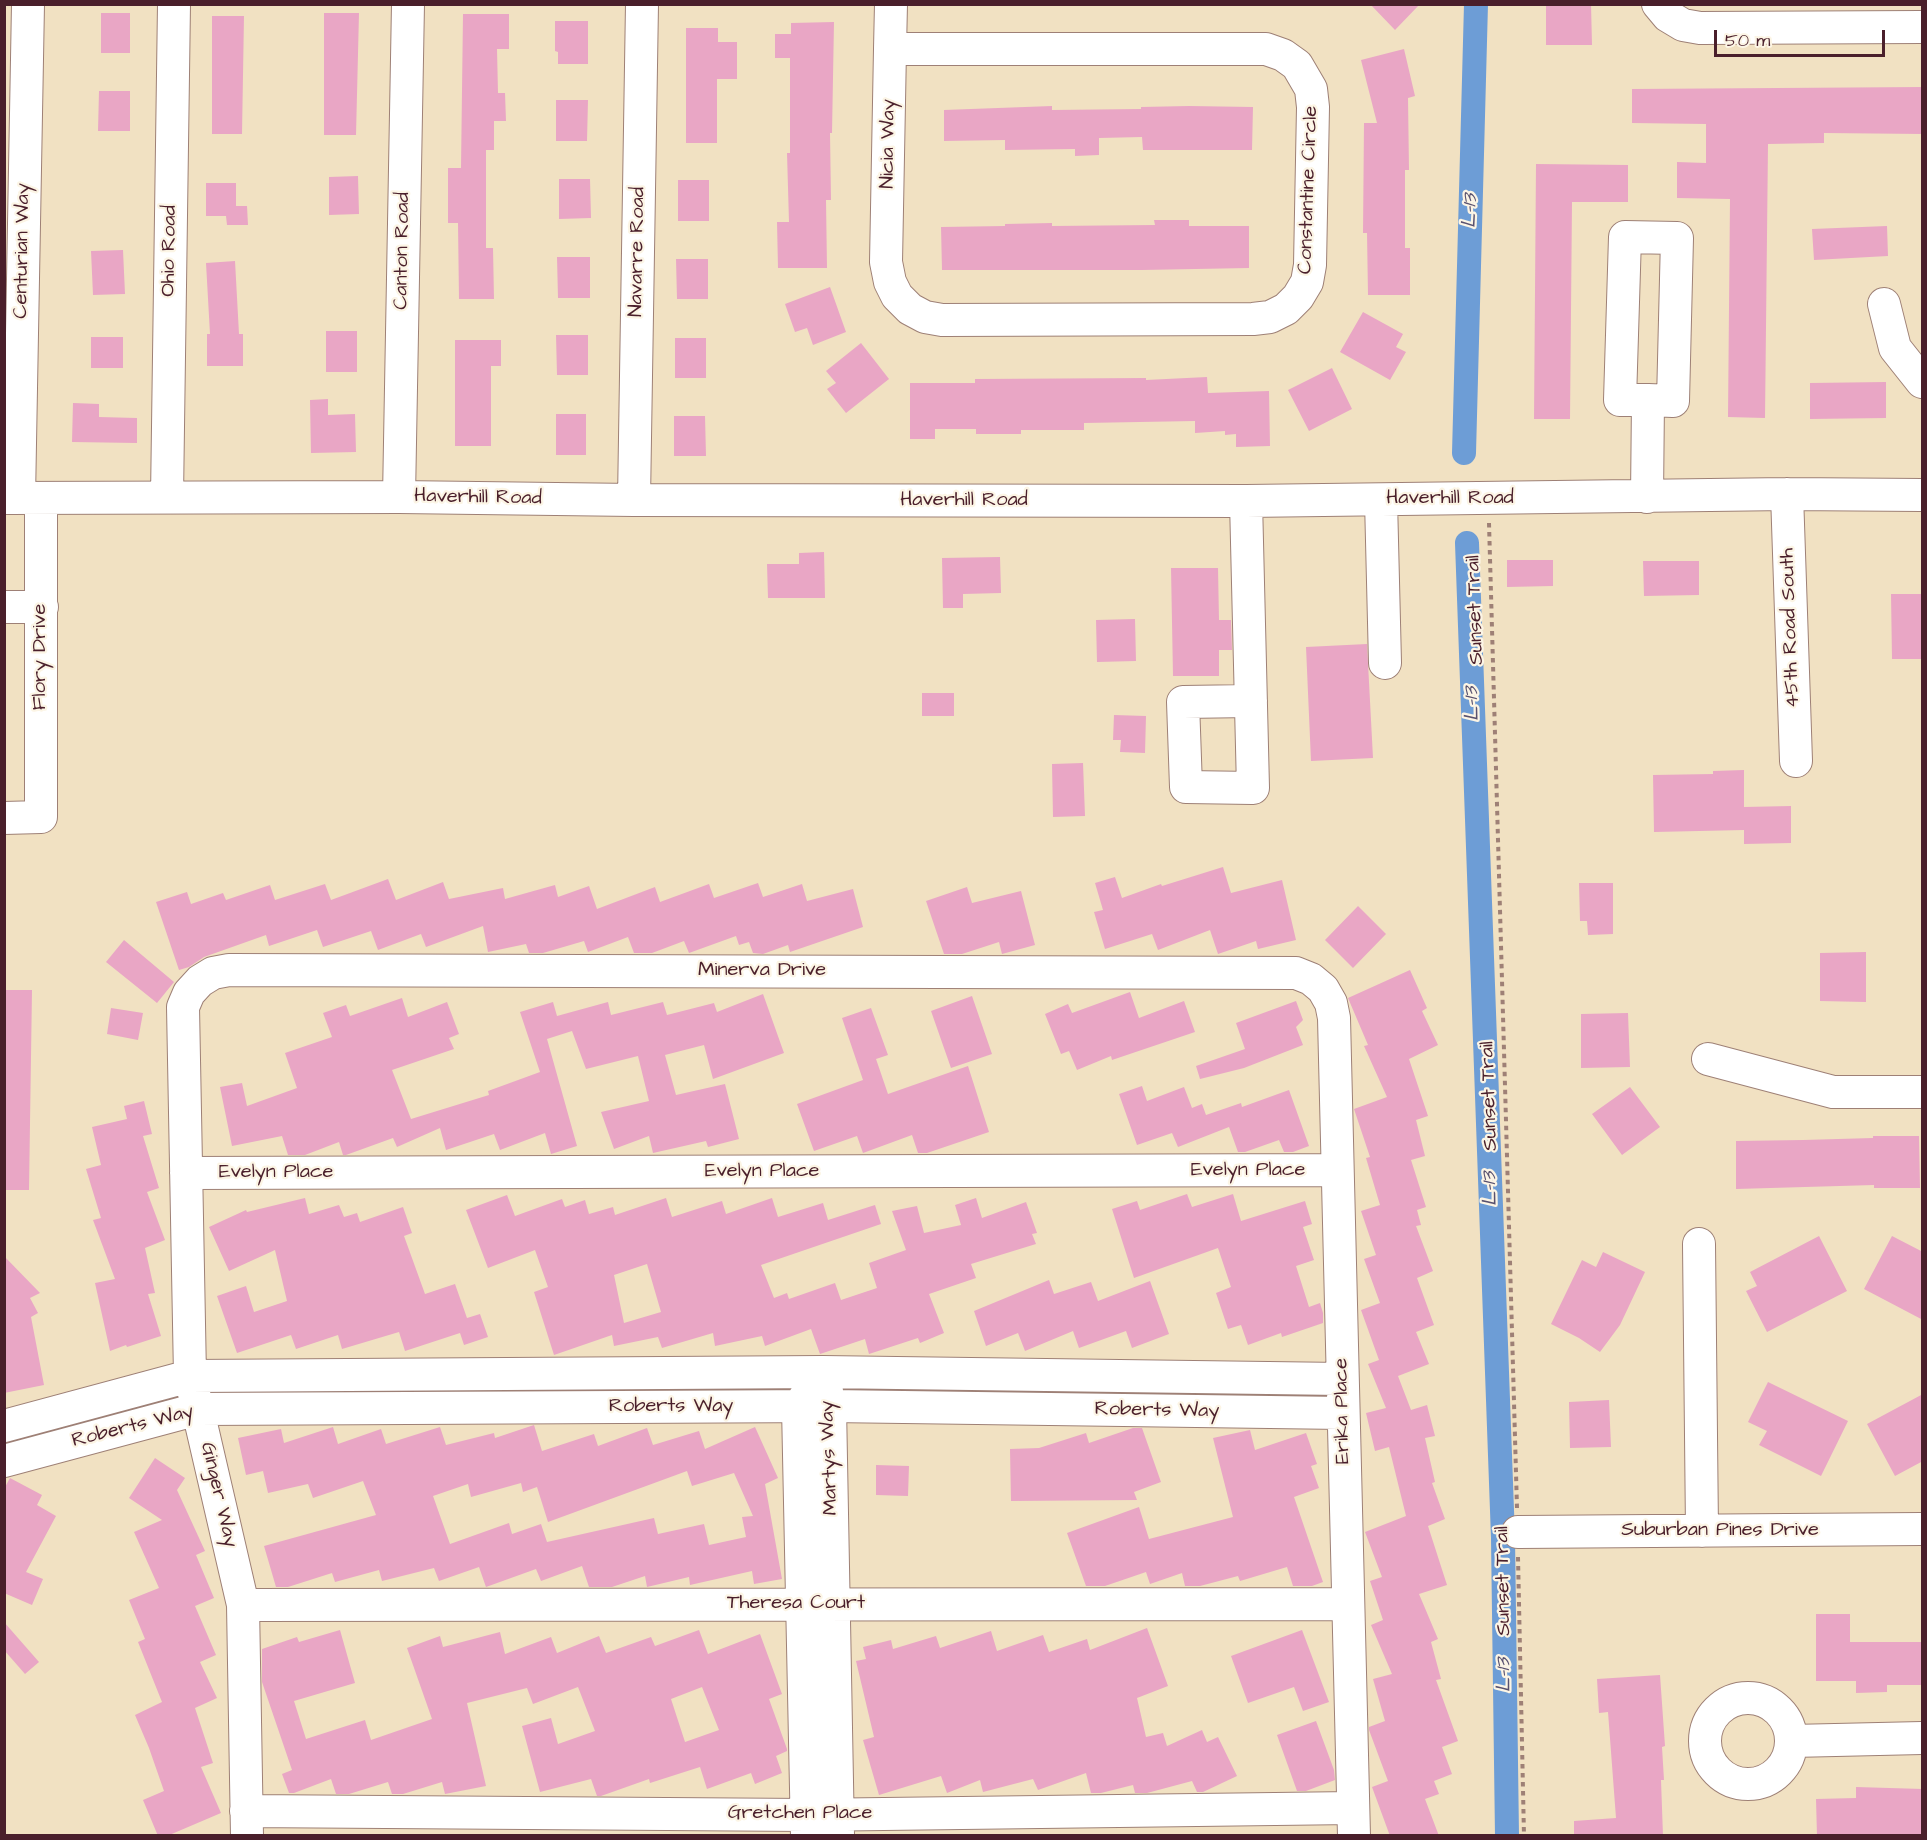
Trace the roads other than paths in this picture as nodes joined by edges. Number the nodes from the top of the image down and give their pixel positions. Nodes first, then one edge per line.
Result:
1 (174, 4) edge
2 (408, 4) edge
3 (642, 4) edge
4 (891, 4) edge
5 (1658, 4) edge
6 (20, 11) edge
7 (1923, 27) edge
8 (890, 48) junction
9 (890, 282) joint
10 (1884, 304) dead end
11 (1923, 382) edge
12 (1648, 400) junction
13 (1787, 494) junction
14 (1923, 495) edge
15 (399, 497) junction
16 (1647, 497) junction
17 (21, 498) edge
18 (167, 498) junction
19 (634, 500) junction
20 (1381, 500) junction
21 (1246, 501) junction
22 (4, 606) edge
23 (42, 607) junction
24 (1386, 663) dead end
25 (1251, 701) dead end
26 (1796, 761) dead end
27 (4, 818) edge
28 (200, 981) joint
29 (1323, 989) joint
30 (1708, 1059) dead end
31 (1923, 1092) edge
32 (1337, 1170) junction
33 (186, 1173) junction
34 (1699, 1244) dead end
35 (823, 1372) junction
36 (190, 1376) junction
37 (1342, 1379) junction
38 (830, 1406) junction
39 (798, 1407) junction
40 (198, 1409) junction
41 (1343, 1413) junction
42 (4, 1426) edge
43 (4, 1461) edge
44 (1923, 1529) edge
45 (1702, 1531) junction
46 (1518, 1532) road end
47 (803, 1604) junction
48 (834, 1604) junction
49 (1348, 1604) junction
50 (243, 1605) junction
51 (1923, 1738) edge
52 (1792, 1740) dead end
53 (1353, 1822) edge
54 (247, 1823) edge
55 (806, 1825) edge
56 (838, 1825) edge

1 - 18 street, Ohio Road
2 - 15 street, Canton Road
3 - 19 street, Navarre Road
4 - 8 street, Nicia Way
5 - 7 street
6 - 17 street, Centurian Way
8 - 9 street, Nicia Way
8 - 9 street, Constantine Circle
10 - 11 street
12 - 12 street
12 - 16 street
13 - 14 street, Haverhill Road
13 - 16 street, Haverhill Road
13 - 26 street, 45th Road South
15 - 18 street, Haverhill Road
15 - 19 street, Haverhill Road
16 - 20 street, Haverhill Road
17 - 18 street, Haverhill Road
17 - 23 street, Flory Drive
19 - 21 street, Haverhill Road
20 - 21 street, Haverhill Road
20 - 24 street
21 - 25 street
22 - 23 street
23 - 27 street, Flory Drive
28 - 29 street, Minerva Drive
28 - 33 street, Ginger Way
29 - 32 street, Erika Place
30 - 31 street
32 - 33 street, Evelyn Place
32 - 37 street, Erika Place
33 - 36 street, Ginger Way
34 - 45 street
35 - 36 street, Roberts Way
35 - 37 street, Roberts Way
35 - 38 street, Martys Way
35 - 39 street, Martys Way
36 - 40 street, Ginger Way
36 - 42 street, Roberts Way
37 - 41 street, Erika Place
38 - 39 street, Roberts Way
38 - 41 street, Roberts Way
38 - 48 street, Martys Way
39 - 40 street, Roberts Way
39 - 47 street, Martys Way
40 - 43 street, Roberts Way
40 - 50 street, Ginger Way
41 - 49 street, Erika Place
44 - 45 street, Suburban Pines Drive
45 - 46 street, Suburban Pines Drive
47 - 48 street, Theresa Court
47 - 50 street, Theresa Court
47 - 55 street, Martys Way
48 - 49 street, Theresa Court
48 - 56 street, Martys Way
49 - 53 street, Erika Place
50 - 54 street, Ginger Way
51 - 52 street
53 - 56 street, Gretchen Place
54 - 55 street, Gretchen Place
55 - 56 street, Gretchen Place

